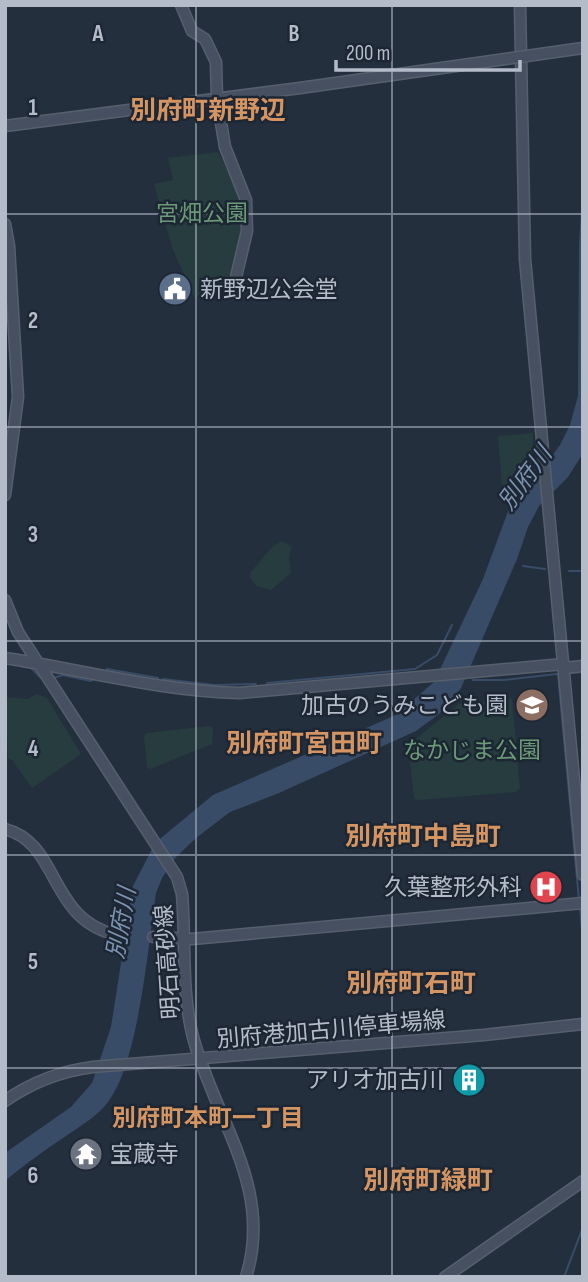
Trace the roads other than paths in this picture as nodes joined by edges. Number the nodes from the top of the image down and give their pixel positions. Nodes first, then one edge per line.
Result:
1 (181, 5) edge
2 (520, 5) edge
3 (583, 48) edge
4 (217, 99) junction
5 (5, 126) edge
6 (5, 223) edge
7 (236, 277) dead end
8 (5, 495) edge
9 (5, 600) edge
10 (5, 658) edge
11 (39, 663) junction
12 (583, 666) edge
13 (564, 670) junction
14 (5, 829) edge
15 (583, 875) edge
16 (580, 904) edge
17 (122, 936) dead end
18 (153, 937) dead end
19 (184, 939) junction
20 (583, 1024) edge
21 (201, 1059) junction
22 (5, 1101) edge
23 (583, 1181) edge
24 (246, 1277) edge
25 (444, 1277) edge

1 - 4 street
2 - 13 street
3 - 4 street, bridge
4 - 5 street
4 - 7 street
6 - 8 street
9 - 11 street, 明石高砂線
10 - 11 street
11 - 13 street
11 - 19 street, 明石高砂線
12 - 13 street
13 - 15 street
14 - 17 street
16 - 19 street
18 - 19 street
19 - 21 street, 明石高砂線
20 - 21 street, 別府港加古川停車場線
21 - 22 street, 別府港加古川停車場線
21 - 24 street, 明石高砂線
23 - 25 street

